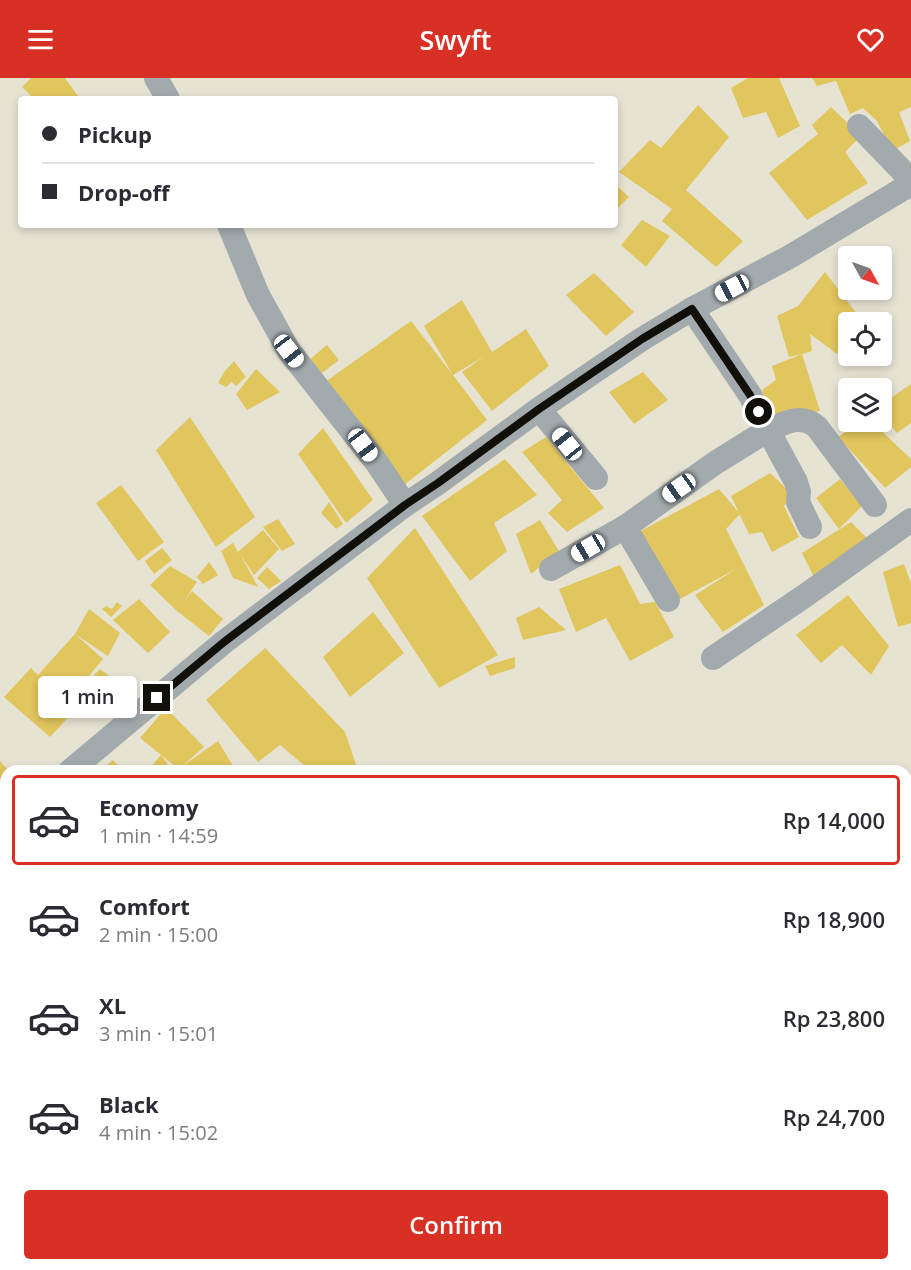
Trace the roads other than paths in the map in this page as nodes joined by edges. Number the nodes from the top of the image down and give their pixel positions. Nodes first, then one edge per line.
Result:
1 (156, 78) edge
2 (166, 96) edge
3 (859, 126) dead end
4 (911, 182) edge
5 (230, 228) edge
6 (692, 309) junction
7 (539, 409) junction
8 (768, 430) junction
9 (596, 478) dead end
10 (405, 505) junction
11 (875, 506) dead end
12 (911, 520) edge
13 (625, 526) junction
14 (810, 527) dead end
15 (551, 569) dead end
16 (668, 600) dead end
17 (713, 658) dead end
18 (77, 765) edge

1 - 2 street
3 - 4 street
4 - 6 street
5 - 10 street
6 - 7 street
6 - 8 street
7 - 9 street
7 - 10 street
8 - 11 street
8 - 13 street
8 - 14 street
10 - 18 street
12 - 17 street
13 - 15 street
13 - 16 street

